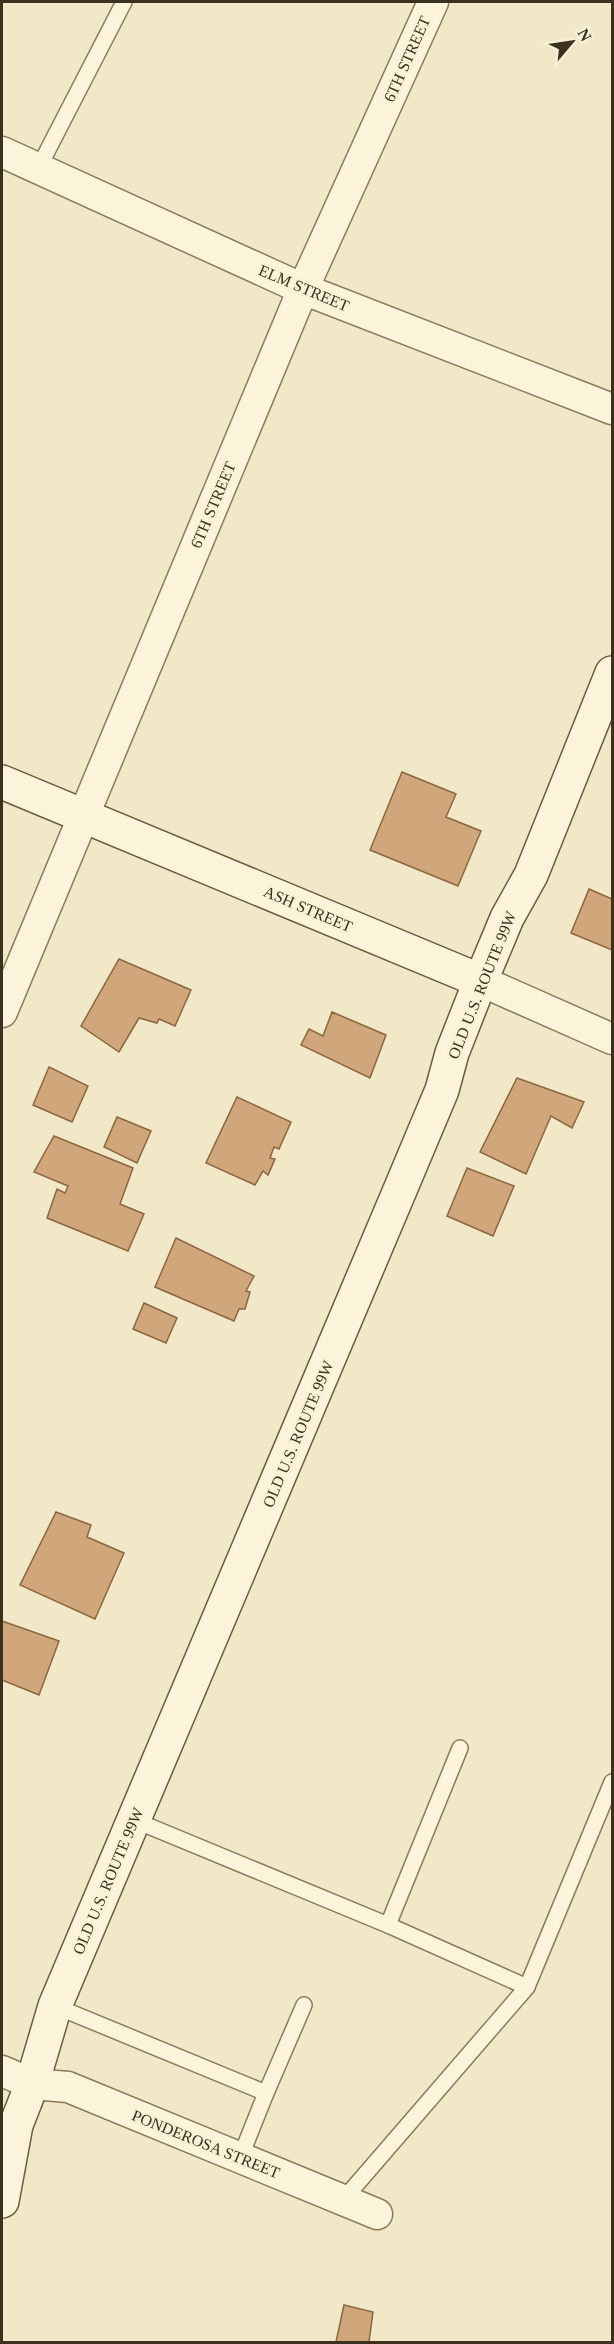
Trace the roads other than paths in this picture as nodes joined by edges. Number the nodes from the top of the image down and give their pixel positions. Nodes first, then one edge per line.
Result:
1 (124, 2) edge
2 (433, 2) edge
3 (2, 152) edge
4 (38, 169) junction
5 (303, 289) junction
6 (612, 409) edge
7 (612, 673) edge
8 (2, 782) edge
9 (2, 801) edge
10 (80, 824) junction
11 (478, 989) junction
12 (2, 1012) edge
13 (612, 1039) edge
14 (460, 1748) dead end
15 (612, 1782) edge
16 (134, 1820) junction
17 (388, 1924) junction
18 (527, 1987) junction
19 (304, 2004) dead end
20 (55, 2006) junction
21 (2, 2071) edge
22 (32, 2084) junction
23 (266, 2093) junction
24 (240, 2158) junction
25 (2, 2200) edge
26 (343, 2200) junction
27 (377, 2214) dead end

1 - 4 lane
2 - 5 street, 6TH STREET
3 - 4 street, ELM STREET
4 - 5 street, ELM STREET
5 - 6 street, ELM STREET
5 - 10 street, 6TH STREET
7 - 11 main road, OLD U.S. ROUTE 99W
8 - 10 main road, ASH STREET
9 - 10 main road, ASH STREET
10 - 11 main road, ASH STREET
10 - 12 street, 6TH STREET
11 - 13 street, ASH STREET
11 - 16 main road, OLD U.S. ROUTE 99W
14 - 17 lane
15 - 18 lane
16 - 17 lane
16 - 20 main road, OLD U.S. ROUTE 99W
17 - 18 lane
18 - 26 lane
19 - 23 lane
20 - 22 main road, OLD U.S. ROUTE 99W
20 - 23 lane
21 - 22 street, PONDEROSA STREET
22 - 24 street, PONDEROSA STREET
22 - 25 main road, OLD U.S. ROUTE 99W
23 - 24 lane
24 - 26 street, PONDEROSA STREET
26 - 27 street, PONDEROSA STREET

